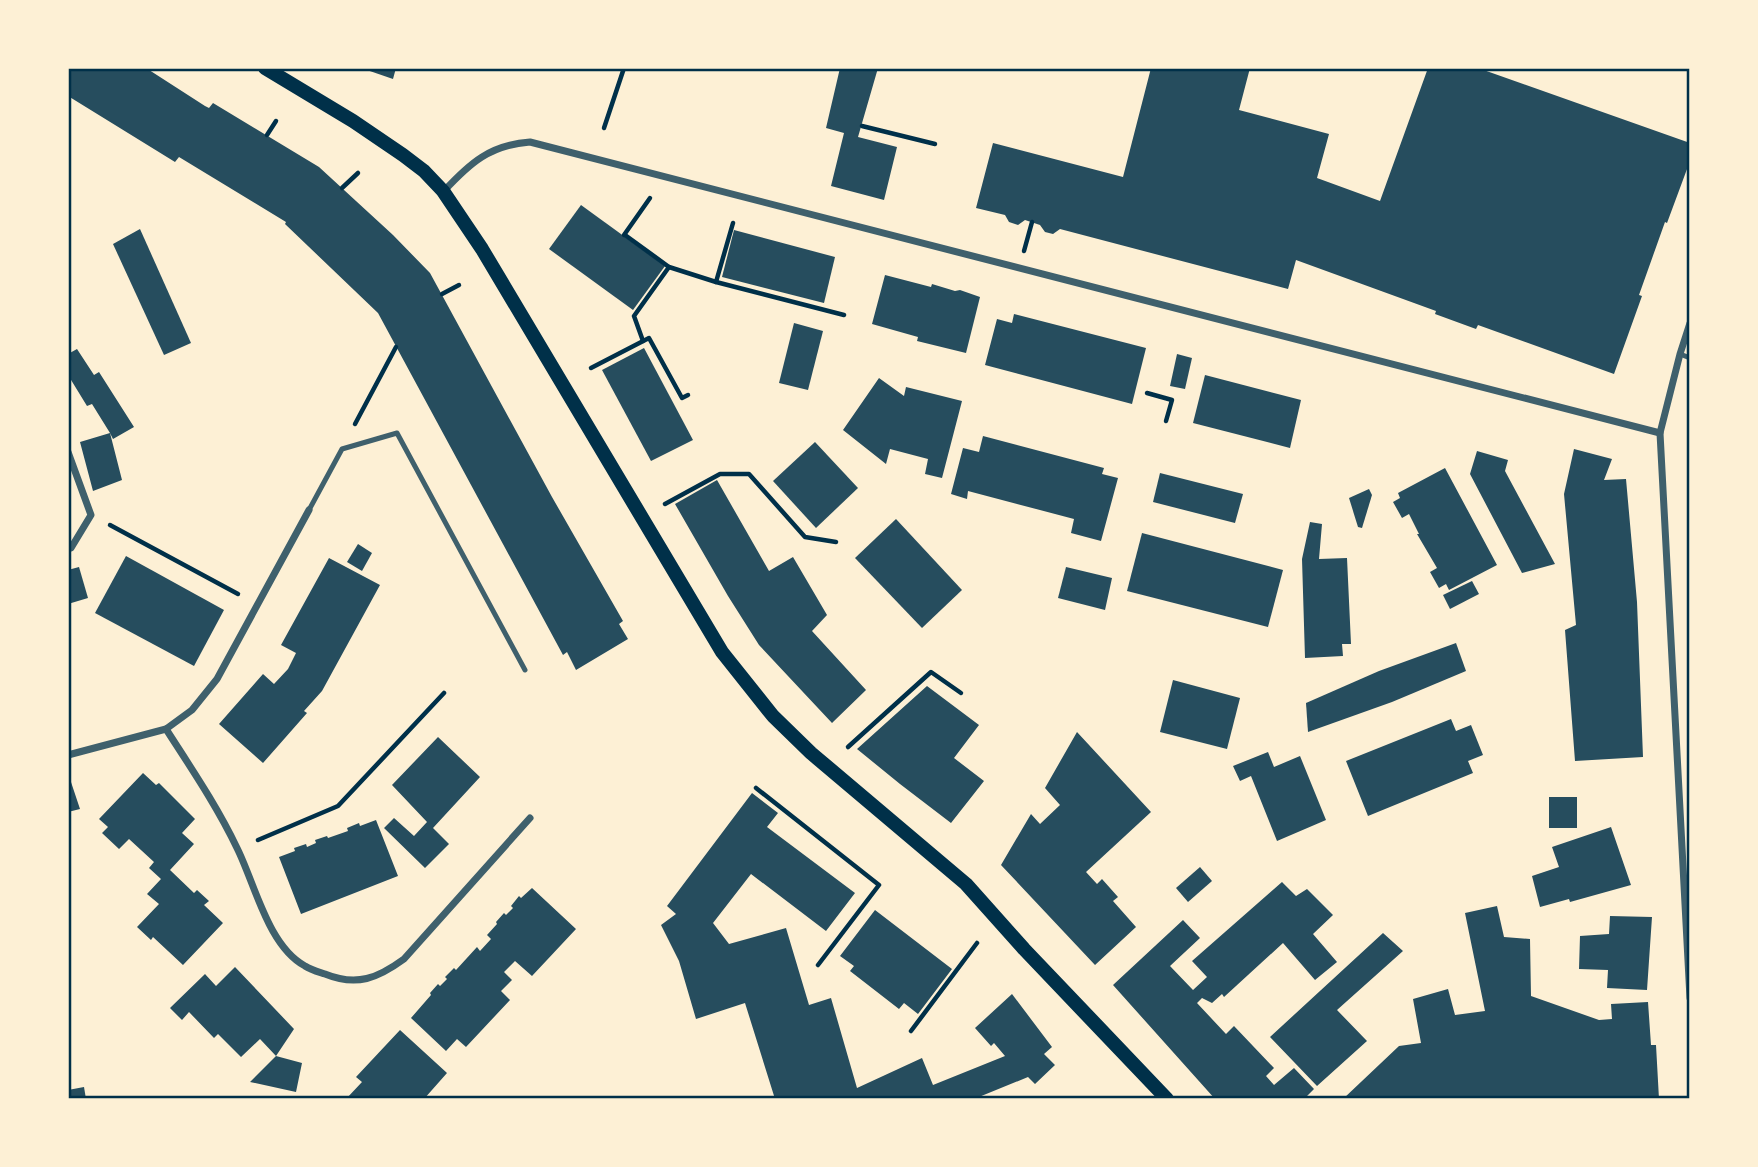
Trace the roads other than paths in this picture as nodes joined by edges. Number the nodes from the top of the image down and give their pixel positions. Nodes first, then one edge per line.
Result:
1 (265, 68) edge
2 (443, 191) junction
3 (1690, 323) edge
4 (1680, 354) junction
5 (1690, 358) edge
6 (1660, 433) junction
7 (68, 452) edge
8 (309, 510) joint
9 (68, 549) edge
10 (525, 670) dead end
11 (166, 729) junction
12 (68, 755) edge
13 (530, 818) dead end
14 (1690, 998) edge
15 (1167, 1099) edge

1 - 2 main road
2 - 6 street
2 - 15 main road
3 - 4 street
4 - 5 lane
4 - 6 street
6 - 14 street
7 - 9 street
8 - 10 lane
8 - 11 street
11 - 12 street
11 - 13 street

